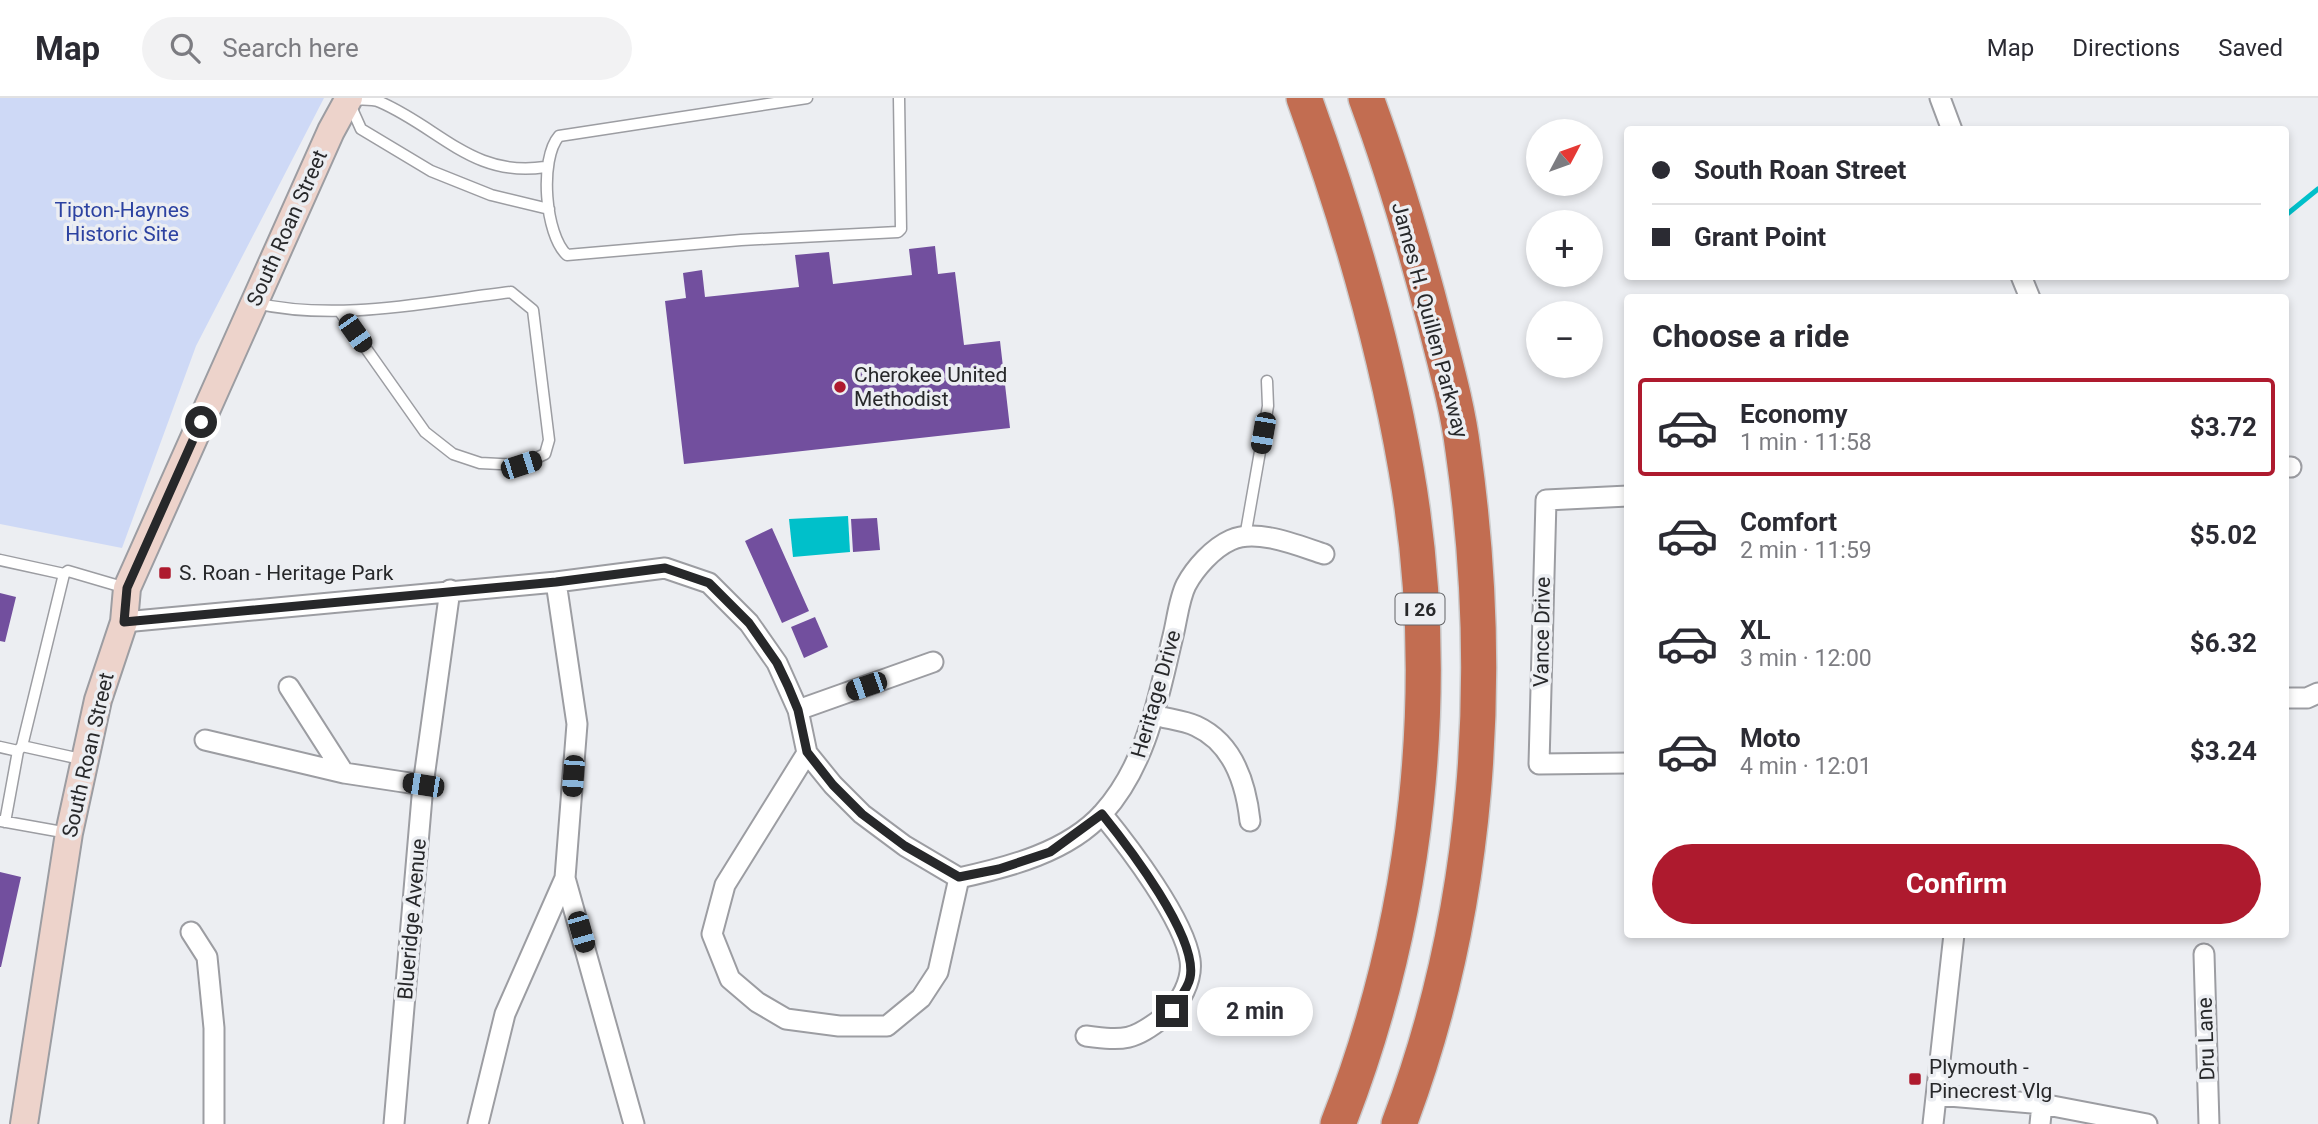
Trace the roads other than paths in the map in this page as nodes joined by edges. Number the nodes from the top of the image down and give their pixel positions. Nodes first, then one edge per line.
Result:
1 (807, 98) edge
2 (899, 98) edge
3 (1304, 98) edge
4 (1366, 98) edge
5 (1940, 98) edge
6 (349, 99) edge
7 (1950, 126) edge
8 (545, 167) junction
9 (549, 209) junction
10 (254, 303) junction
11 (341, 313) junction
12 (1267, 381) dead end
13 (1624, 496) edge
14 (1245, 537) junction
15 (1324, 554) dead end
16 (0, 559) edge
17 (64, 574) junction
18 (556, 582) junction
19 (127, 588) junction
20 (450, 590) junction
21 (124, 622) junction
22 (933, 662) dead end
23 (289, 687) dead end
24 (2318, 693) edge
25 (2289, 698) edge
26 (798, 710) junction
27 (1154, 715) junction
28 (205, 740) dead end
29 (0, 747) edge
30 (20, 748) junction
31 (807, 752) junction
32 (86, 760) junction
33 (1624, 763) edge
34 (344, 774) junction
35 (423, 785) junction
36 (1102, 814) junction
37 (3, 821) edge
38 (1250, 821) dead end
39 (69, 833) junction
40 (959, 877) junction
41 (565, 878) junction
42 (191, 932) dead end
43 (1954, 938) edge
44 (2204, 954) dead end
45 (1086, 1036) dead end
46 (1937, 1095) junction
47 (2042, 1104) junction
48 (24, 1124) edge
49 (214, 1124) edge
50 (394, 1124) edge
51 (478, 1124) edge
52 (634, 1124) edge
53 (1338, 1124) edge
54 (1399, 1124) edge
55 (1933, 1124) edge
56 (2040, 1124) edge
57 (2147, 1124) edge
58 (2208, 1124) edge

1 - 8 lane
2 - 9 lane
3 - 53 highway, I 26
4 - 54 highway, James H. Quillen Parkway
5 - 7 street
6 - 8 lane
6 - 9 lane
6 - 10 main road, South Roan Street
8 - 9 lane
10 - 11 lane
10 - 19 main road, South Roan Street
11 - 11 lane
12 - 14 lane
13 - 33 street, Vance Drive
14 - 15 street
14 - 27 street, Heritage Drive
16 - 17 lane
17 - 19 lane
17 - 30 lane
18 - 20 street
18 - 26 street
18 - 41 street
19 - 21 main road, South Roan Street
20 - 21 street
20 - 35 street, Blueridge Avenue
21 - 32 main road, South Roan Street
22 - 26 street
23 - 34 street
24 - 25 street
26 - 31 street
27 - 36 street, Heritage Drive
27 - 38 street
28 - 34 street
29 - 30 lane
30 - 32 lane
30 - 37 lane
31 - 40 street
31 - 40 street
32 - 39 main road, South Roan Street
34 - 35 street
35 - 50 street, Blueridge Avenue
36 - 40 street, Heritage Drive
36 - 45 street
37 - 39 lane
39 - 48 main road, South Roan Street
41 - 51 street
41 - 52 street
42 - 49 street
43 - 46 street
44 - 58 street, Dru Lane
46 - 47 street
46 - 55 street
47 - 56 street
47 - 57 street

